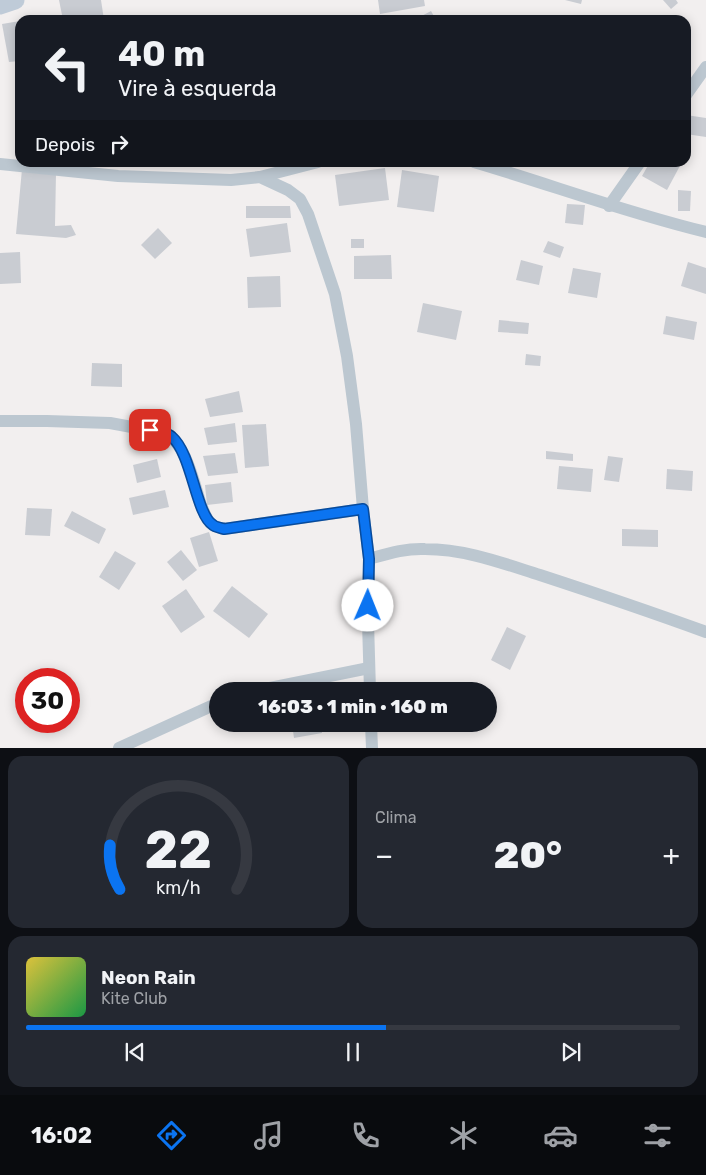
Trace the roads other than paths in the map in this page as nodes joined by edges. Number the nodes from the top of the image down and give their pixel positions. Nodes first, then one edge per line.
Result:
1 (15, 0) edge
2 (0, 5) edge
3 (706, 67) edge
4 (691, 88) edge
5 (0, 164) edge
6 (15, 166) edge
7 (30, 167) edge
8 (299, 167) edge
9 (491, 167) edge
10 (636, 167) edge
11 (260, 177) junction
12 (609, 206) junction
13 (706, 232) edge
14 (0, 421) edge
15 (363, 509) junction
16 (369, 559) junction
17 (706, 632) edge
18 (369, 668) junction
19 (300, 682) edge
20 (370, 682) edge
21 (209, 707) edge
22 (371, 732) edge
23 (119, 748) edge
24 (372, 748) edge

1 - 2 street
3 - 4 street
5 - 6 street
7 - 11 street
8 - 11 street
9 - 12 street
10 - 12 street
11 - 15 street
12 - 13 street
14 - 15 street
15 - 16 street
16 - 17 street
16 - 18 street
18 - 19 street
18 - 20 street
21 - 23 street
22 - 24 street

